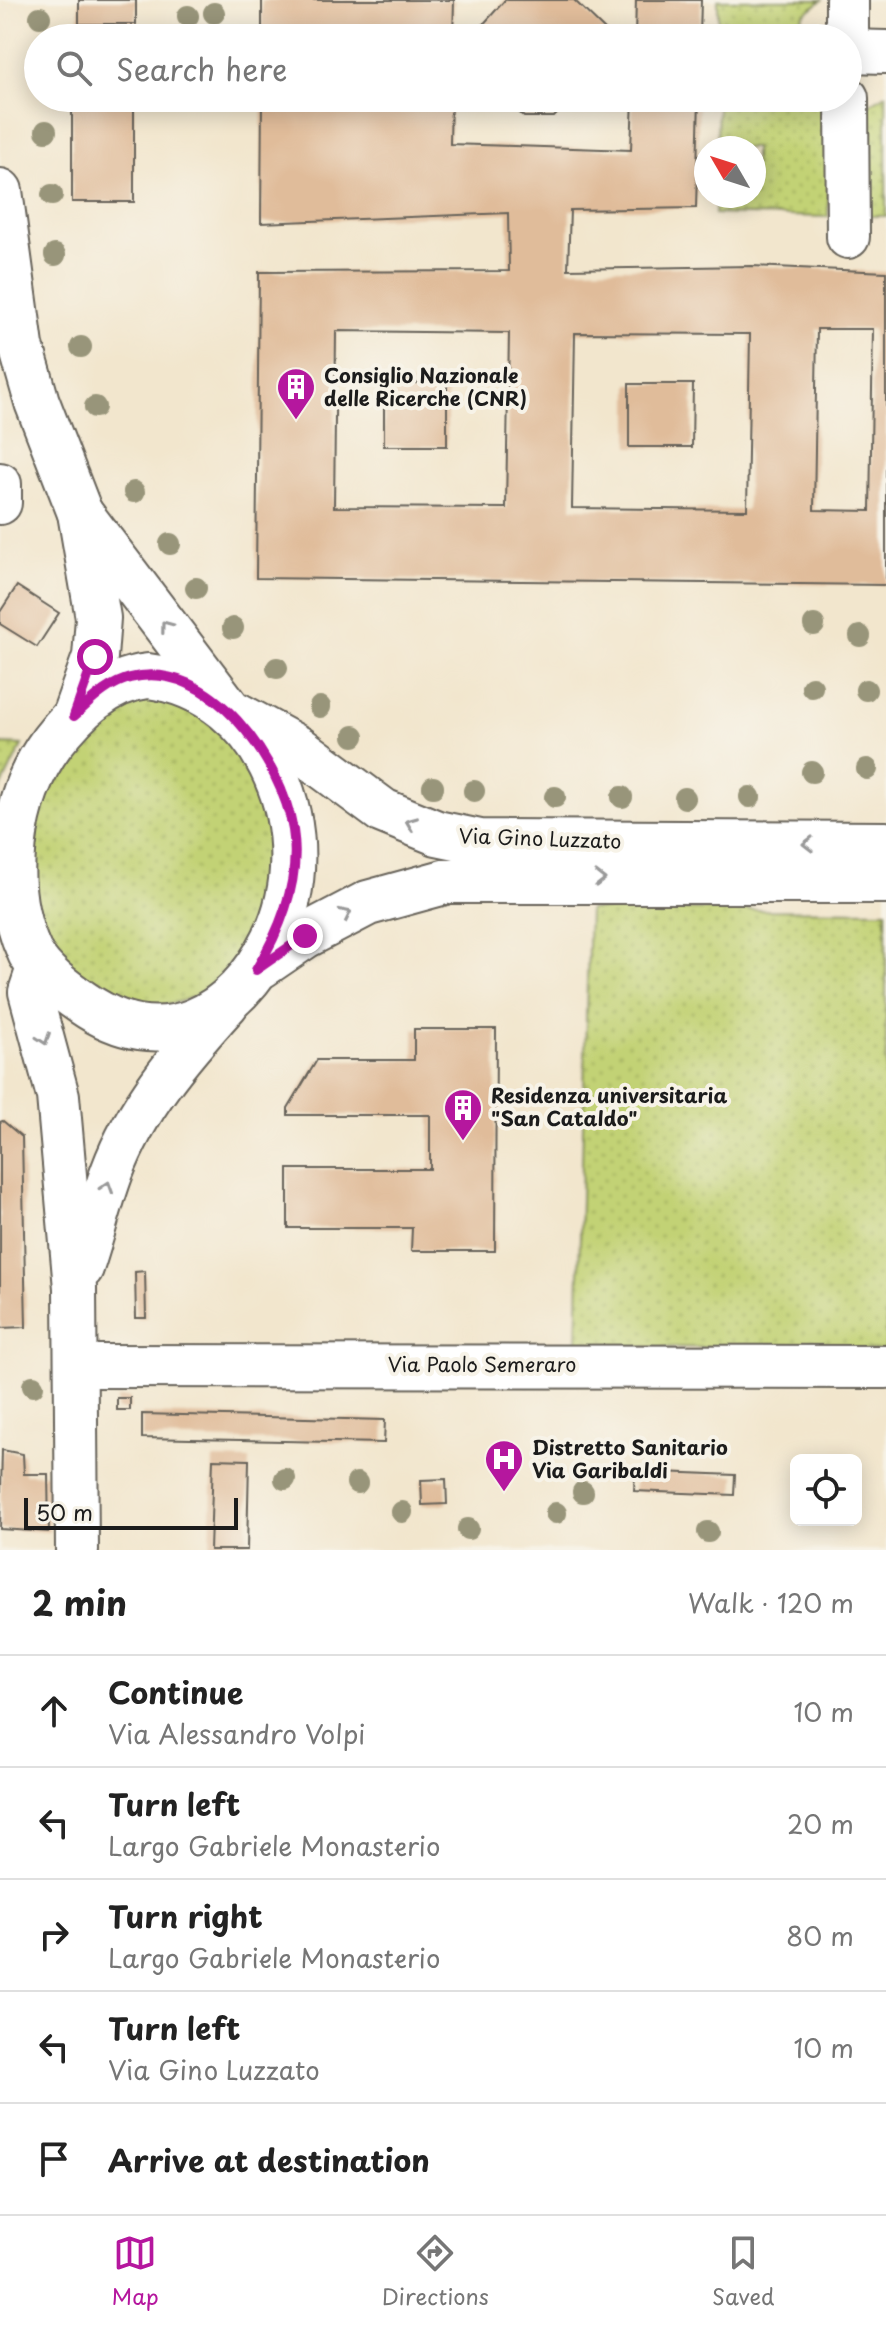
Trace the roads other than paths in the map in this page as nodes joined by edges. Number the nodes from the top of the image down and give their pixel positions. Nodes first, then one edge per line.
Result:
1 (847, 0) edge
2 (847, 24) edge
3 (862, 51) edge
4 (886, 52) edge
5 (847, 112) edge
6 (0, 191) edge
7 (848, 237) dead end
8 (0, 484) edge
9 (0, 503) edge
10 (80, 513) junction
11 (230, 711) junction
12 (74, 716) junction
13 (886, 844) edge
14 (886, 881) edge
15 (24, 955) edge
16 (246, 982) junction
17 (75, 1288) junction
18 (77, 1366) junction
19 (886, 1367) edge
20 (84, 1547) edge

1 - 2 street
3 - 4 street
5 - 7 street
6 - 10 main road
8 - 9 street
11 -> 10 main road
10 - 12 main road
11 - 12 main road, Via Gino Luzzato
13 -> 11 main road, Via Gino Luzzato
11 - 16 main road
12 - 15 main road
16 -> 14 main road, Via Gino Luzzato
15 - 16 main road, Via Gino Luzzato
15 -> 17 street
17 -> 16 street
17 - 18 street
18 - 19 street, Via Paolo Semeraro
18 - 20 street

